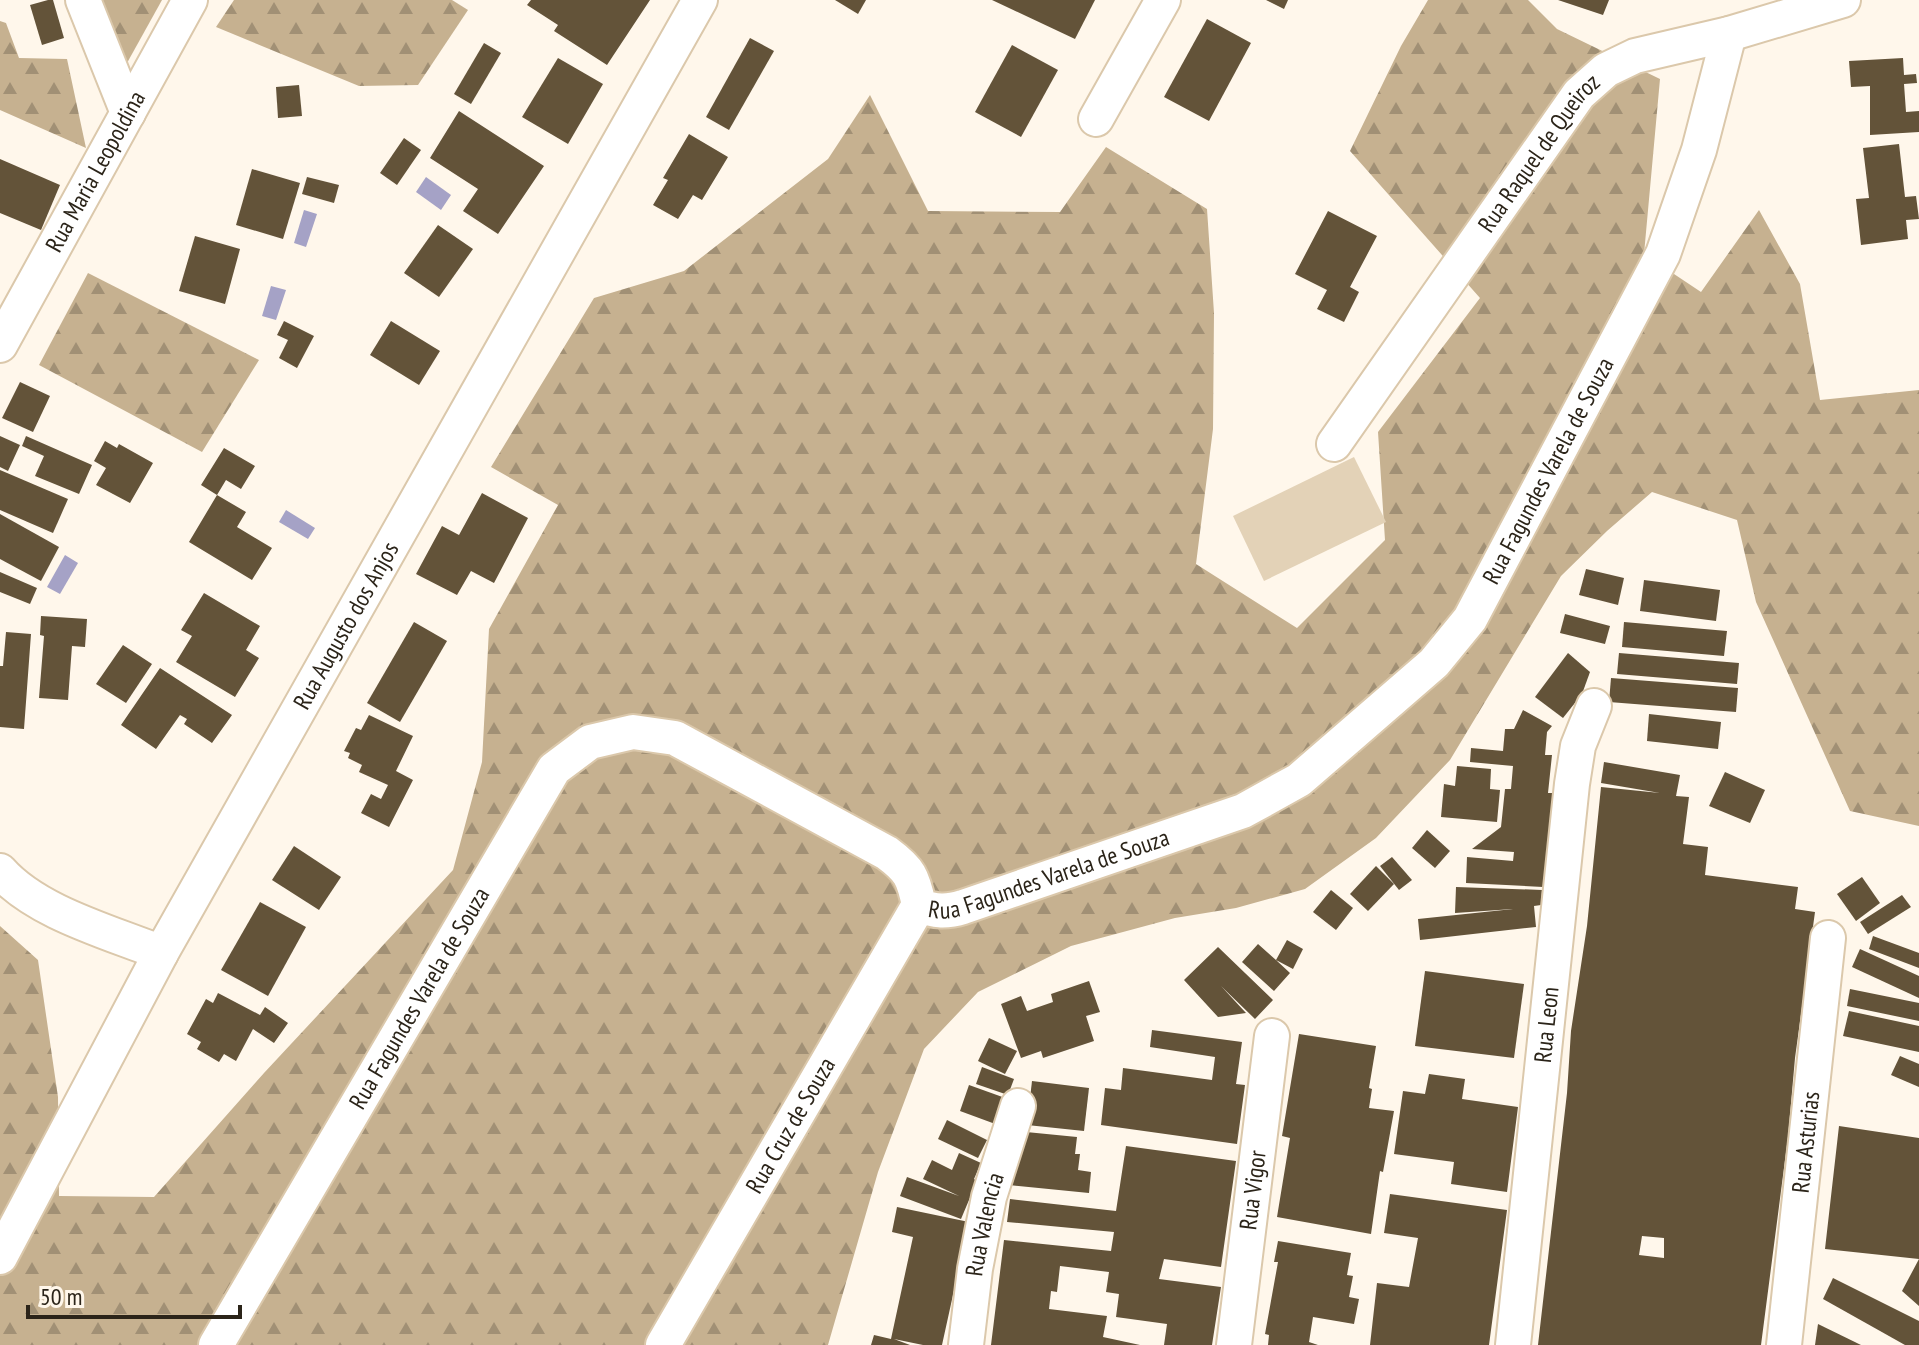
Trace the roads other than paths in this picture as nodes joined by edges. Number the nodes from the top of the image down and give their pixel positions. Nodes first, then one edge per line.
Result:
1 (83, 0) edge
2 (190, 0) edge
3 (700, 0) edge
4 (1163, 0) edge
5 (1843, 0) edge
6 (1729, 34) junction
7 (128, 113) junction
8 (1096, 119) dead end
9 (0, 345) edge
10 (1334, 444) dead end
11 (1594, 706) dead end
12 (0, 871) edge
13 (919, 905) junction
14 (1828, 938) dead end
15 (161, 953) junction
16 (1272, 1036) dead end
17 (1018, 1106) dead end
18 (0, 1257) edge
19 (216, 1345) edge
20 (663, 1345) edge
21 (966, 1345) edge
22 (1234, 1345) edge
23 (1513, 1345) edge
24 (1784, 1345) edge

1 - 7 street
2 - 7 street, Rua Maria Leopoldina
3 - 15 street, Rua Augusto dos Anjos
4 - 8 street
5 - 6 street, Rua Raquel de Queiroz
6 - 10 street, Rua Raquel de Queiroz
6 - 13 street, Rua Fagundes Varela de Souza
7 - 9 street, Rua Maria Leopoldina
11 - 23 street, Rua Leon
12 - 15 street
13 - 19 street, Rua Fagundes Varela de Souza
13 - 20 street, Rua Cruz de Souza
14 - 24 street, Rua Asturias
15 - 18 street, Rua Augusto dos Anjos
16 - 22 street, Rua Vigor
17 - 21 street, Rua Valencia

